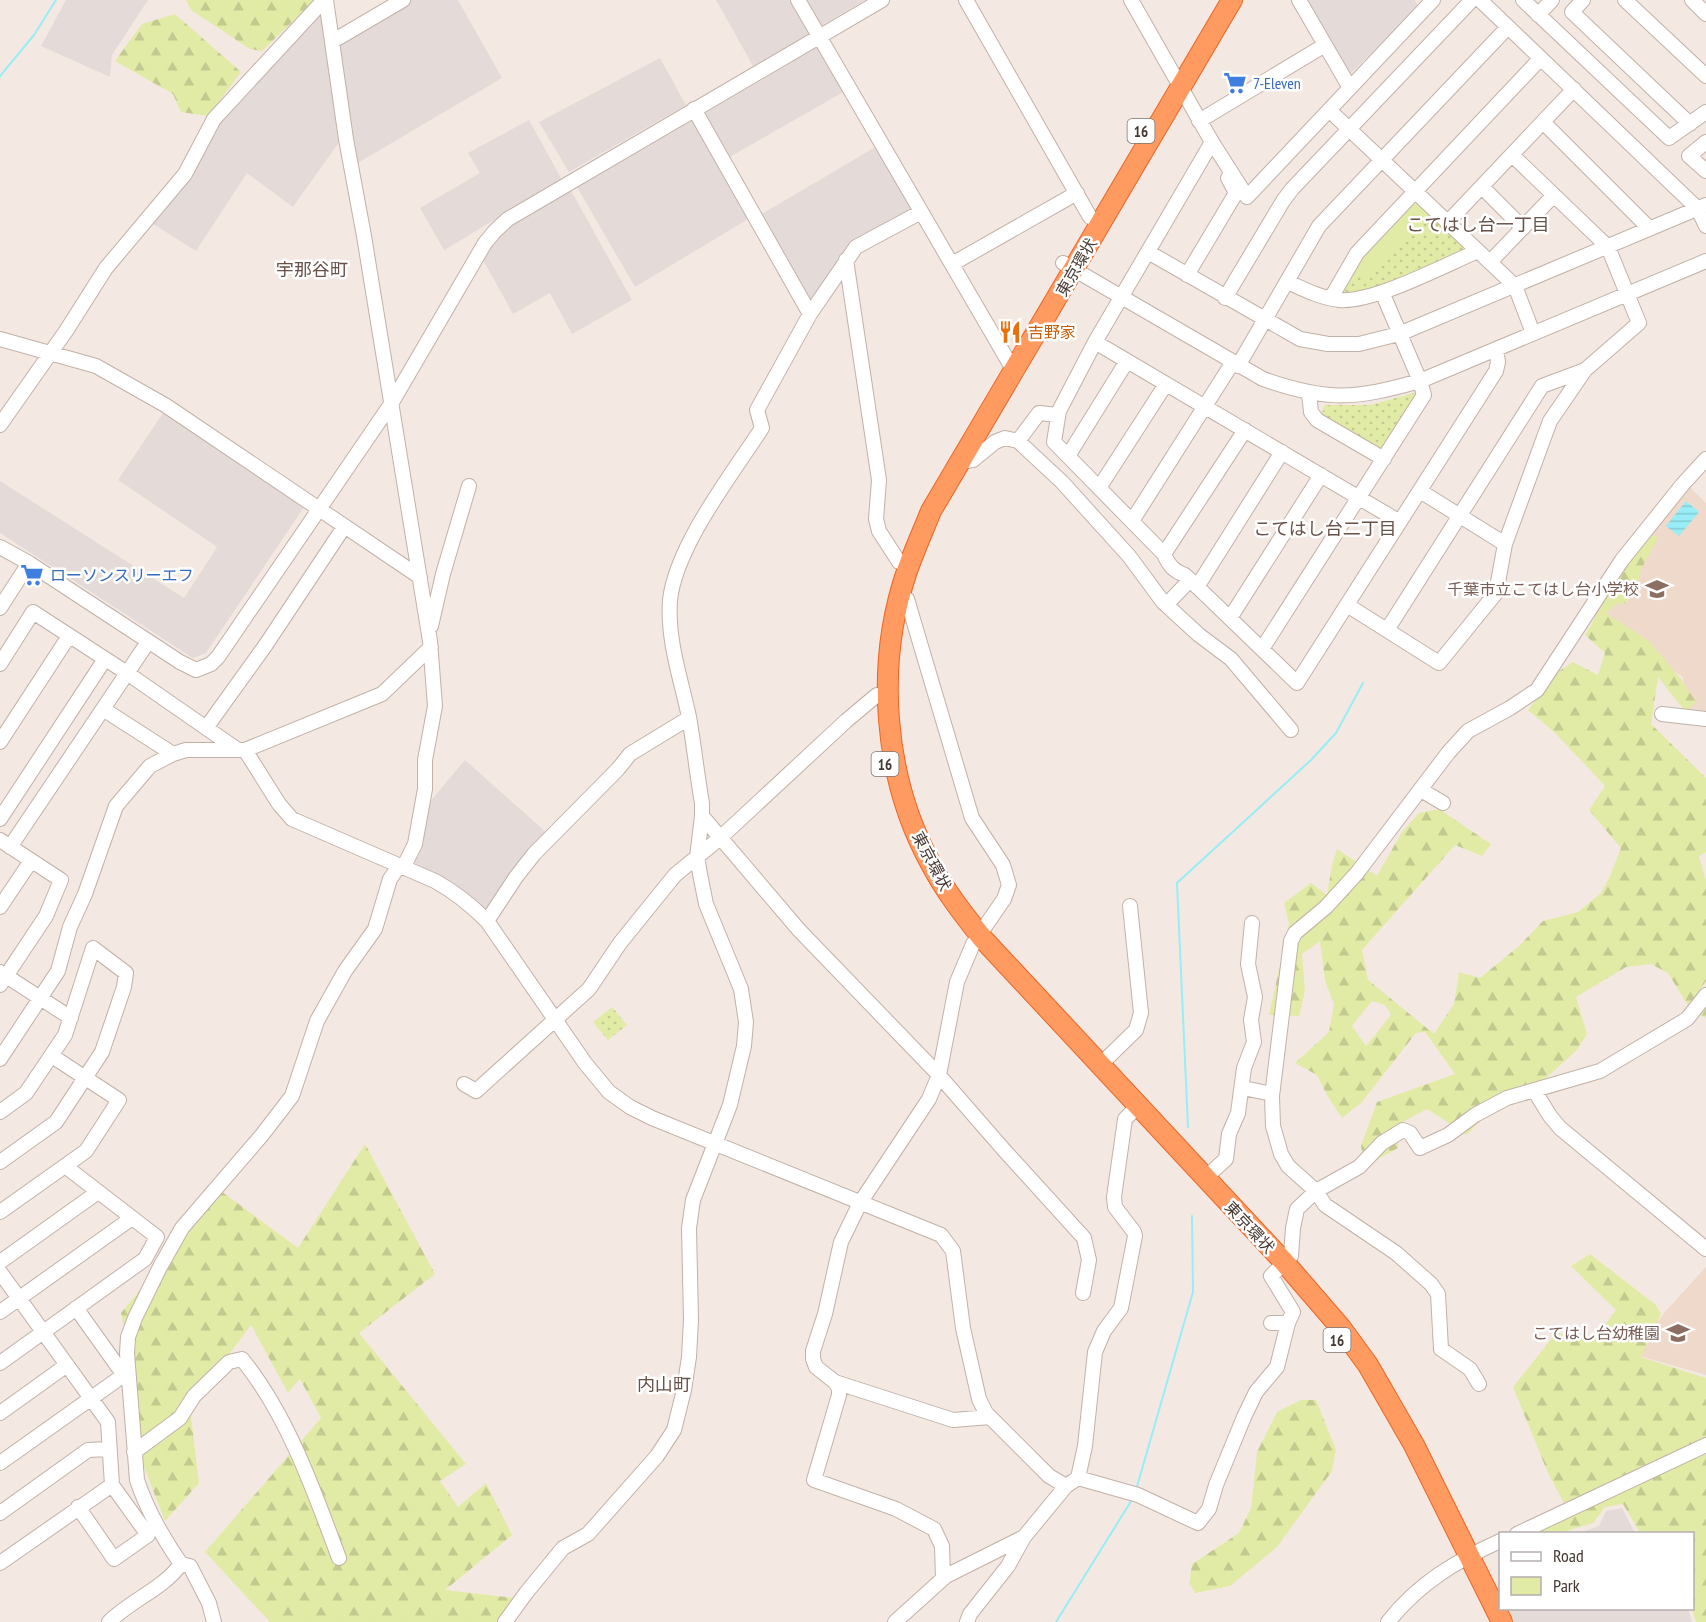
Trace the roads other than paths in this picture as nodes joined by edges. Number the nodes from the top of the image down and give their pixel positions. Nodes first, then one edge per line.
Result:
1 (325, 0) edge
2 (403, 0) edge
3 (798, 0) edge
4 (882, 0) edge
5 (966, 0) edge
6 (1131, 0) edge
7 (1219, 0) edge
8 (1232, 0) edge
9 (1299, 0) edge
10 (1433, 0) edge
11 (1472, 0) edge
12 (1480, 0) edge
13 (1522, 0) edge
14 (1552, 0) edge
15 (1583, 0) edge
16 (1625, 0) edge
17 (1692, 0) edge
18 (1706, 14) edge
19 (1538, 15) junction
20 (1508, 27) junction
21 (820, 36) junction
22 (333, 41) junction
23 (1325, 45) junction
24 (1541, 58) junction
25 (1706, 76) edge
26 (1177, 82) junction
27 (1350, 88) junction
28 (1574, 89) junction
29 (694, 109) junction
30 (1329, 110) junction
31 (1706, 112) edge
32 (1199, 121) junction
33 (1543, 122) junction
34 (1690, 124) junction
35 (1350, 129) junction
36 (1212, 142) junction
37 (1706, 142) edge
38 (1512, 155) junction
39 (1383, 159) junction
40 (1230, 170) junction
41 (1706, 171) edge
42 (1482, 187) junction
43 (1416, 189) junction
44 (1077, 193) junction
45 (1554, 195) junction
46 (1702, 207) edge
47 (921, 212) junction
48 (1090, 217) junction
49 (1448, 222) junction
50 (1706, 226) edge
51 (1523, 228) junction
52 (1649, 228) junction
53 (1608, 247) junction
54 (1478, 251) junction
55 (1148, 252) junction
56 (846, 260) junction
57 (1491, 261) junction
58 (1706, 261) edge
59 (952, 264) junction
60 (1069, 266) junction
61 (1187, 275) junction
62 (1288, 282) junction
63 (1515, 286) junction
64 (1382, 292) junction
65 (1628, 295) junction
66 (1122, 297) junction
67 (1225, 298) junction
68 (1331, 298) junction
69 (810, 314) junction
70 (1265, 320) junction
71 (1533, 333) junction
72 (1399, 334) junction
73 (0, 339) edge
74 (1095, 342) junction
75 (1496, 349) junction
76 (50, 353) junction
77 (1127, 361) junction
78 (1236, 364) junction
79 (1011, 365) junction
80 (1585, 370) junction
81 (1420, 381) junction
82 (1166, 384) junction
83 (1309, 393) junction
84 (391, 404) junction
85 (1205, 407) junction
86 (1058, 415) junction
87 (0, 425) edge
88 (1245, 430) junction
89 (1018, 441) junction
90 (1282, 452) junction
91 (1068, 456) junction
92 (1384, 459) junction
93 (1706, 459) edge
94 (959, 462) junction
95 (1321, 475) junction
96 (469, 486) dead end
97 (1099, 488) junction
98 (1420, 491) junction
99 (1360, 497) junction
100 (318, 509) junction
101 (1459, 516) junction
102 (1132, 521) junction
103 (1400, 522) junction
104 (344, 527) junction
105 (1505, 544) junction
106 (0, 547) edge
107 (1164, 554) junction
108 (899, 561) junction
109 (29, 563) junction
110 (420, 577) junction
111 (1194, 583) junction
112 (900, 594) junction
113 (1166, 605) junction
114 (1347, 605) junction
115 (0, 608) edge
116 (1230, 618) junction
117 (1387, 630) junction
118 (69, 636) junction
119 (430, 641) junction
120 (148, 642) junction
121 (1262, 649) junction
122 (105, 659) junction
123 (0, 664) edge
124 (127, 673) junction
125 (877, 695) junction
126 (103, 709) junction
127 (1662, 714) dead end
128 (689, 718) junction
129 (1706, 719) edge
130 (206, 728) junction
131 (1291, 730) dead end
132 (0, 742) edge
133 (241, 750) junction
134 (172, 754) junction
135 (1421, 789) junction
136 (1443, 803) dead end
137 (702, 816) junction
138 (0, 819) edge
139 (720, 838) junction
140 (5, 844) edge
141 (697, 857) junction
142 (31, 861) junction
143 (401, 867) junction
144 (1130, 906) dead end
145 (0, 907) edge
146 (487, 921) junction
147 (1252, 923) dead end
148 (976, 938) junction
149 (2, 978) edge
150 (1706, 995) edge
151 (40, 999) junction
152 (71, 1018) junction
153 (555, 1018) junction
154 (52, 1056) junction
155 (0, 1059) edge
156 (1100, 1065) junction
157 (939, 1075) junction
158 (86, 1078) junction
159 (465, 1084) dead end
160 (1243, 1088) junction
161 (1534, 1090) junction
162 (1272, 1094) junction
163 (1134, 1110) junction
164 (0, 1112) edge
165 (715, 1144) junction
166 (0, 1162) edge
167 (65, 1166) junction
168 (1205, 1178) junction
169 (1316, 1191) junction
170 (98, 1192) junction
171 (860, 1203) junction
172 (0, 1212) edge
173 (132, 1218) junction
174 (1706, 1249) edge
175 (0, 1262) edge
176 (1281, 1267) junction
177 (0, 1272) edge
178 (1083, 1293) dead end
179 (19, 1299) junction
180 (76, 1308) junction
181 (0, 1312) edge
182 (1271, 1323) dead end
183 (1288, 1323) junction
184 (43, 1332) junction
185 (0, 1363) edge
186 (66, 1365) junction
187 (835, 1382) junction
188 (1479, 1384) dead end
189 (91, 1398) junction
190 (0, 1413) edge
191 (990, 1417) junction
192 (1706, 1445) edge
193 (109, 1449) junction
194 (134, 1452) junction
195 (0, 1463) edge
196 (1078, 1478) junction
197 (112, 1485) junction
198 (1066, 1486) junction
199 (78, 1508) junction
200 (0, 1513) edge
201 (1518, 1532) edge
202 (1024, 1537) junction
203 (1499, 1541) edge
204 (339, 1558) dead end
205 (1464, 1558) junction
206 (0, 1563) edge
207 (181, 1564) junction
208 (943, 1579) junction
209 (109, 1622) edge
210 (214, 1622) edge
211 (506, 1622) edge
212 (895, 1622) edge
213 (967, 1622) edge
214 (1388, 1622) edge
215 (1490, 1622) edge
216 (1502, 1622) edge

1 - 22 street
1 - 76 street
2 - 22 street
3 - 21 street
4 - 21 street
5 - 44 street
6 - 26 street
7 - 26 highway, 東京環状 / 16
8 - 26 highway, 東京環状 / 16
9 - 23 street
10 - 27 street
11 - 35 street
12 - 20 street
13 - 19 street
14 - 19 street
15 - 34 street
16 - 25 street
17 - 18 street
19 - 34 street
20 - 24 street
20 - 39 street
21 - 29 street
21 - 47 street
22 - 84 street
23 - 27 street
23 - 32 street
24 - 28 street
24 - 43 street
26 - 32 street
26 - 48 highway, 東京環状 / 16
26 - 60 highway, 東京環状 / 16
27 - 30 street
28 - 33 street
28 - 46 street
29 - 69 street
29 - 84 street
30 - 35 street
30 - 40 street
31 - 34 street
32 - 36 street
33 - 38 street
33 - 52 street
35 - 39 street
35 - 67 street
36 - 40 street
36 - 55 street
37 - 41 street
38 - 42 street
38 - 45 street
39 - 43 street
39 - 62 street
40 - 61 street
42 - 49 street
42 - 51 street
43 - 49 street
43 - 68 street
44 - 48 street
44 - 59 street
45 - 51 street
45 - 53 street
46 - 50 street
46 - 52 street
47 - 56 street
47 - 59 street
48 - 60 highway, 東京環状 / 16
49 - 54 street
51 - 57 street
52 - 53 street
53 - 63 street
53 - 65 street
54 - 57 street
54 - 64 street
55 - 61 street
55 - 66 street
56 - 69 street
56 - 108 street
57 - 63 street
58 - 65 street
59 - 79 street
60 - 66 street
60 - 79 highway, 東京環状 / 16
61 - 67 street
62 - 68 street
62 - 70 street
63 - 71 street
63 - 72 street
64 - 68 street
64 - 72 street
65 - 71 street
65 - 80 street
66 - 74 street
66 - 78 street
67 - 70 street
69 - 128 street
70 - 72 street
70 - 78 street
71 - 75 street
72 - 81 street
73 - 76 street
74 - 77 street
74 - 86 street
75 - 81 street
75 - 98 street
76 - 87 street
76 - 100 street
77 - 82 street
77 - 91 street
78 - 83 street
78 - 85 street
79 - 94 highway, 東京環状 / 16
79 - 108 highway, 東京環状 / 16
80 - 101 street
80 - 105 street
81 - 83 street
81 - 92 street
82 - 85 street
82 - 97 street
83 - 92 street
84 - 100 street
84 - 110 street
85 - 88 street
85 - 102 street
86 - 89 street
86 - 91 street
88 - 90 street
88 - 107 street
89 - 94 street
89 - 113 street
90 - 95 street
90 - 111 street
91 - 97 street
92 - 99 street
93 - 135 street
94 - 112 highway, 東京環状 / 16
95 - 99 street
95 - 116 street
96 - 119 street
97 - 102 street
98 - 101 street
98 - 103 street
99 - 103 street
99 - 121 street
100 - 104 street
100 - 120 street
101 - 105 street
101 - 117 street
102 - 107 street
103 - 114 street
104 - 110 street
104 - 130 street
105 - 117 street
106 - 109 street
107 - 111 street
108 - 125 highway, 東京環状 / 16
109 - 115 street
109 - 120 street
110 - 119 street
111 - 113 street
111 - 116 street
112 - 148 highway, 東京環状 / 16
112 - 148 street
113 - 131 street
114 - 117 street
114 - 121 street
116 - 121 street
118 - 122 street
118 - 123 street
118 - 132 street
119 - 133 street
119 - 143 street
120 - 124 street
122 - 124 street
122 - 138 street
124 - 126 street
124 - 130 street
125 - 139 street
125 - 148 highway, 東京環状 / 16
126 - 134 street
126 - 140 street
127 - 129 street
128 - 137 street
128 - 146 street
130 - 133 street
133 - 134 street
133 - 143 street
134 - 151 street
135 - 136 street
135 - 162 street
137 - 139 street
137 - 141 street
139 - 141 street
139 - 157 street
140 - 142 street
141 - 153 street
141 - 165 street
142 - 145 street
142 - 149 street
143 - 146 street
143 - 194 street
144 - 156 street
146 - 153 street
147 - 160 street
148 - 156 highway, 東京環状 / 16
148 - 157 street
148 - 163 highway, 東京環状 / 16
149 - 151 street
150 - 161 street
151 - 152 street
151 - 155 street
152 - 154 street
152 - 158 street
153 - 159 street
153 - 165 street
154 - 158 street
154 - 164 street
156 - 163 highway, 東京環状 / 16
157 - 171 street
157 - 178 street
158 - 166 street
158 - 167 street
160 - 162 street
160 - 168 street
161 - 169 street
161 - 174 street
162 - 169 street
163 - 168 highway, 東京環状 / 16
163 - 176 highway, 東京環状 / 16
163 - 196 street
165 - 171 street
165 - 211 street
167 - 170 street
167 - 172 street
168 - 176 highway, 東京環状 / 16
169 - 176 street
169 - 188 street
170 - 173 street
170 - 175 street
171 - 187 street
171 - 191 street
173 - 179 street
173 - 180 street
176 - 183 street
176 - 205 highway, 東京環状 / 16
177 - 179 street
179 - 181 street
179 - 184 street
180 - 184 street
180 - 189 street
182 - 183 street
183 - 196 street
184 - 185 street
184 - 186 street
186 - 189 street
186 - 190 street
187 - 191 street
187 - 208 street
189 - 193 street
189 - 195 street
191 - 198 street
192 - 201 street
193 - 197 street
193 - 200 street
194 - 204 street
194 - 207 street
196 - 198 street
197 - 199 street
197 - 199 street
198 - 202 street
199 - 206 street
202 - 208 street
202 - 213 street
203 - 205 street
205 - 214 street
205 - 215 highway, 東京環状 / 16
205 - 216 highway, 東京環状 / 16
207 - 209 street
207 - 210 street
208 - 212 street

